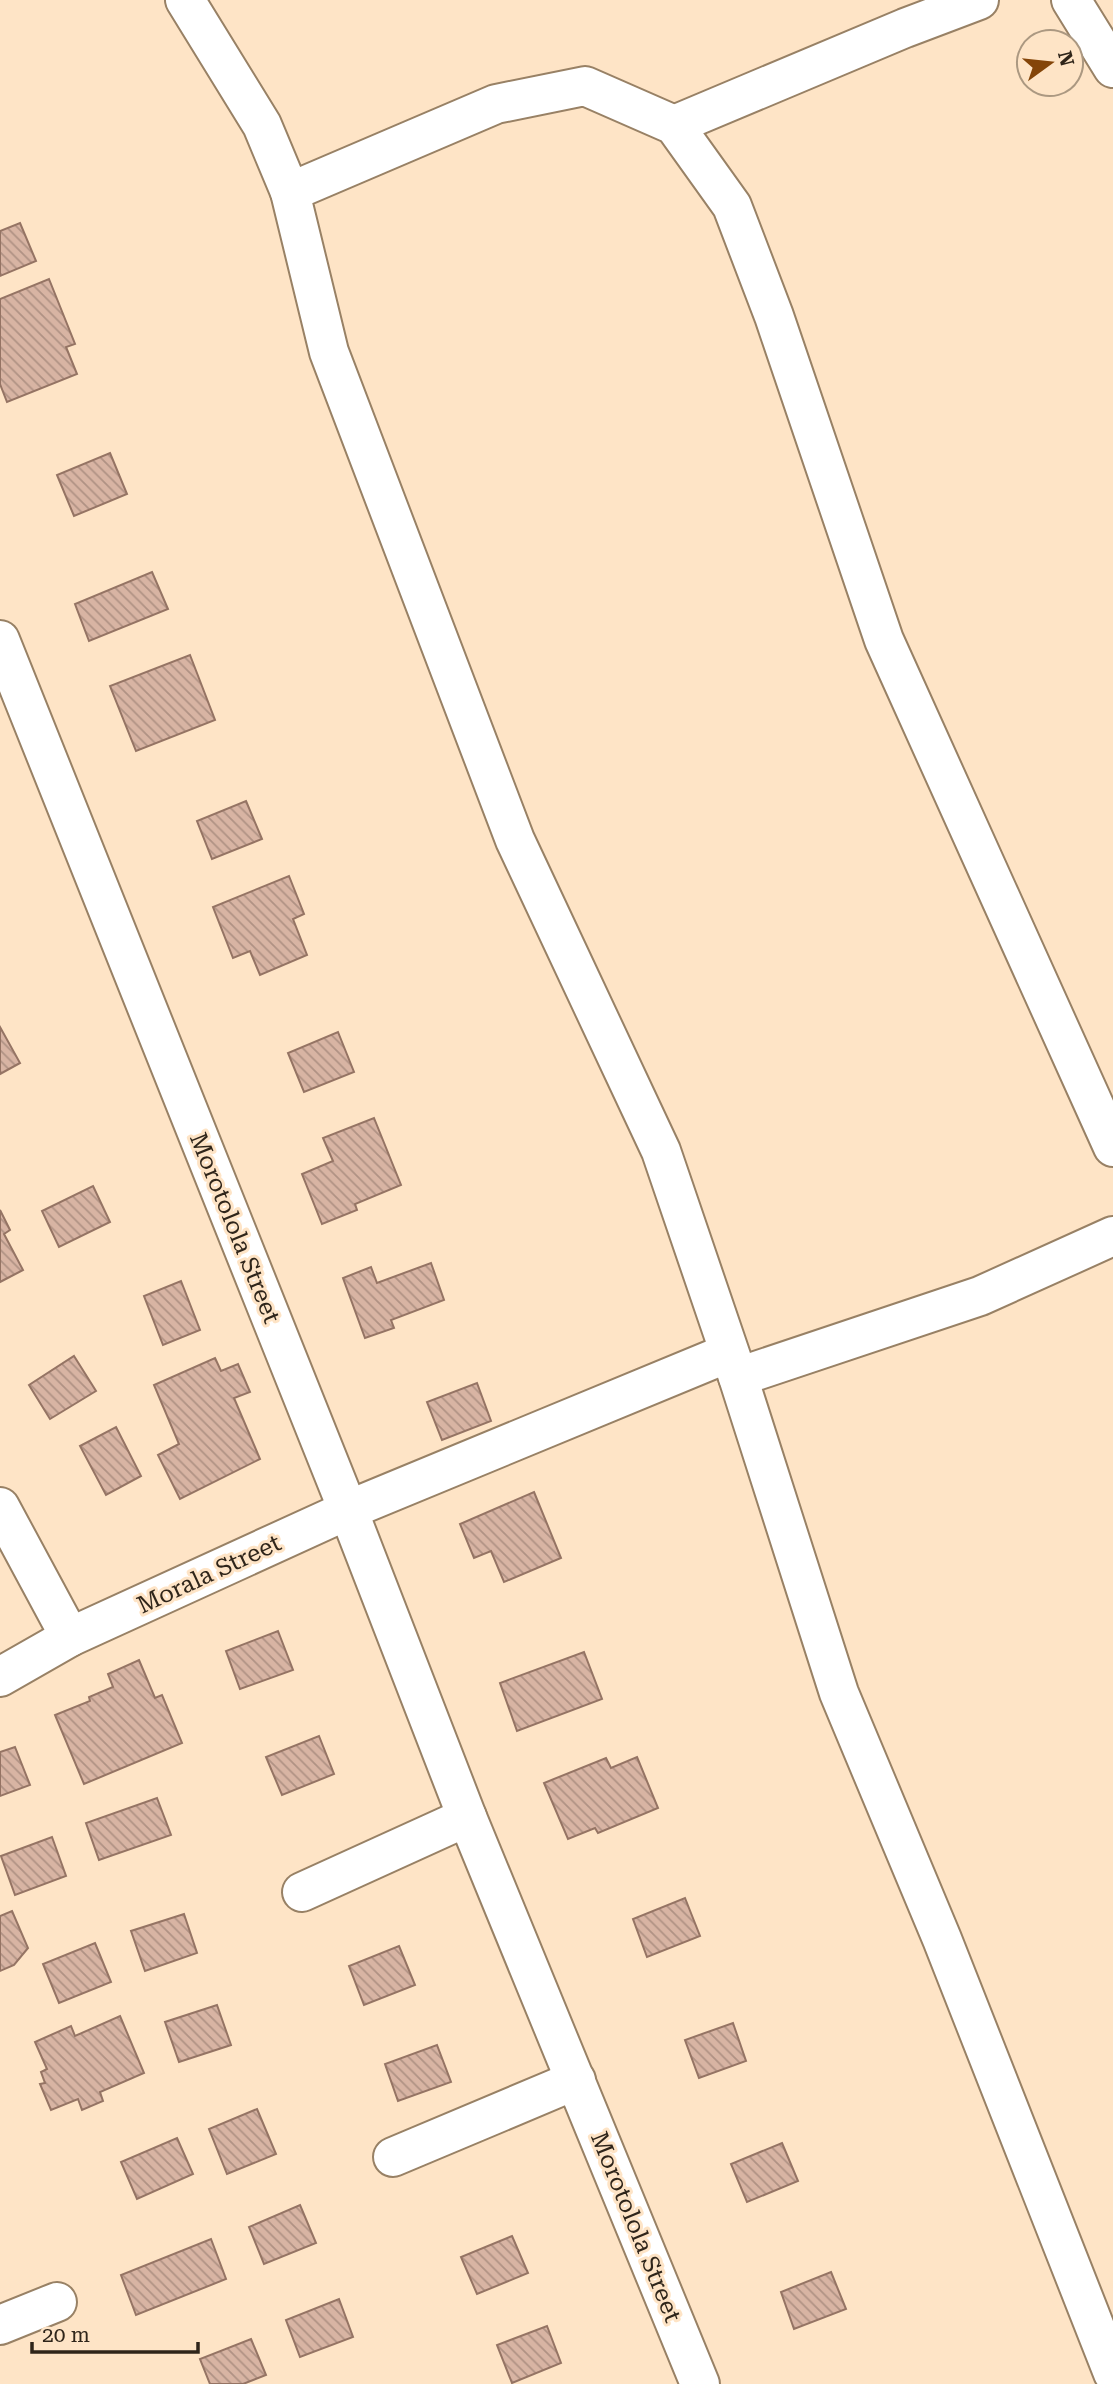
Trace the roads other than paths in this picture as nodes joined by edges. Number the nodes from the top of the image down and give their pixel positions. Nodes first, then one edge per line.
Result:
1 (186, 0) edge
2 (979, 0) edge
3 (1071, 0) edge
4 (1113, 68) edge
5 (674, 125) junction
6 (290, 192) junction
7 (0, 640) edge
8 (1113, 1147) edge
9 (1113, 1236) edge
10 (733, 1365) junction
11 (0, 1507) edge
12 (348, 1510) junction
13 (70, 1637) junction
14 (0, 1676) edge
15 (467, 1817) junction
16 (302, 1892) dead end
17 (576, 2080) junction
18 (393, 2157) dead end
19 (57, 2302) dead end
20 (0, 2325) edge
21 (1113, 2373) edge
22 (690, 2381) edge

1 - 6 street
2 - 5 street
3 - 4 street
5 - 6 street
5 - 8 street
6 - 10 street
7 - 12 street, Morotolola Street
9 - 10 street, Morala Street
10 - 12 street, Morala Street
10 - 21 street
11 - 13 street
12 - 13 street, Morala Street
12 - 15 street, Morotolola Street
13 - 14 street, Morala Street
15 - 16 street
15 - 17 street, Morotolola Street
17 - 18 street
17 - 22 street, Morotolola Street
19 - 20 street

